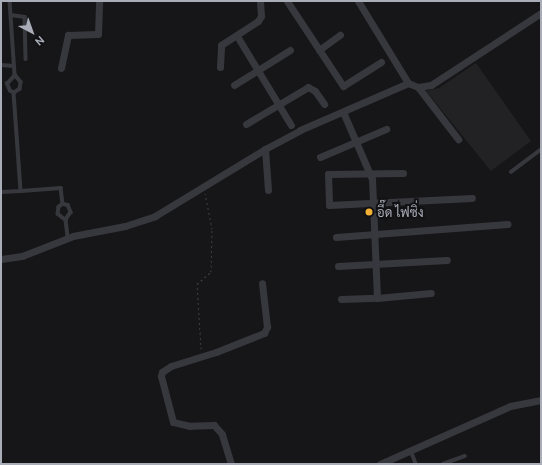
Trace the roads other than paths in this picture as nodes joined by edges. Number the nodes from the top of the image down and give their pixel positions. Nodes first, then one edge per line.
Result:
1 (10, 1) edge
2 (99, 1) edge
3 (260, 1) edge
4 (287, 1) edge
5 (358, 1) edge
6 (541, 13) edge
7 (11, 15) junction
8 (340, 35) dead end
9 (237, 36) junction
10 (290, 50) dead end
11 (319, 50) junction
12 (26, 59) dead end
13 (381, 62) dead end
14 (1, 65) edge
15 (14, 66) junction
16 (220, 67) dead end
17 (61, 68) dead end
18 (258, 71) junction
19 (15, 75) junction
20 (408, 82) junction
21 (234, 85) dead end
22 (418, 87) junction
23 (14, 93) junction
24 (278, 104) junction
25 (324, 104) dead end
26 (343, 112) junction
27 (246, 124) dead end
28 (291, 125) dead end
29 (386, 129) dead end
30 (458, 139) dead end
31 (356, 142) junction
32 (265, 149) junction
33 (541, 149) edge
34 (320, 156) dead end
35 (511, 172) dead end
36 (369, 173) junction
37 (403, 173) dead end
38 (268, 190) dead end
39 (21, 191) junction
40 (1, 192) edge
41 (472, 198) dead end
42 (372, 203) junction
43 (64, 204) junction
44 (66, 220) junction
45 (508, 224) dead end
46 (374, 235) junction
47 (68, 237) junction
48 (336, 237) dead end
49 (1, 259) edge
50 (447, 260) dead end
51 (375, 264) junction
52 (338, 266) dead end
53 (262, 283) dead end
54 (431, 293) dead end
55 (377, 298) junction
56 (341, 299) dead end
57 (541, 400) edge
58 (410, 448) junction
59 (465, 456) dead end
60 (231, 464) edge
61 (380, 464) edge
62 (416, 464) edge
63 (443, 464) edge

1 - 7 lane
2 - 17 street
3 - 9 street
4 - 11 street
5 - 20 street
6 - 22 street
7 - 12 lane
7 - 15 lane
8 - 11 street
9 - 16 street
9 - 18 street
10 - 18 street
11 - 13 street
14 - 15 lane
15 - 19 lane
18 - 21 street
18 - 24 street
19 - 23 lane
19 - 23 lane
20 - 22 street
20 - 26 street
22 - 30 street
23 - 39 lane
24 - 25 street
24 - 27 street
24 - 28 street
26 - 31 street
26 - 32 street
29 - 31 street
31 - 34 street
31 - 36 street
32 - 38 street
32 - 47 street
33 - 35 lane
36 - 37 street
36 - 42 street
36 - 42 street
39 - 40 lane
39 - 43 lane
41 - 42 street
42 - 46 street
43 - 44 lane
43 - 44 lane
44 - 47 lane
45 - 46 street
46 - 48 street
46 - 51 street
47 - 49 street
50 - 51 street
51 - 52 street
51 - 55 street
53 - 60 street
54 - 55 street
55 - 56 street
57 - 58 street
58 - 61 street
58 - 62 lane
59 - 63 lane

